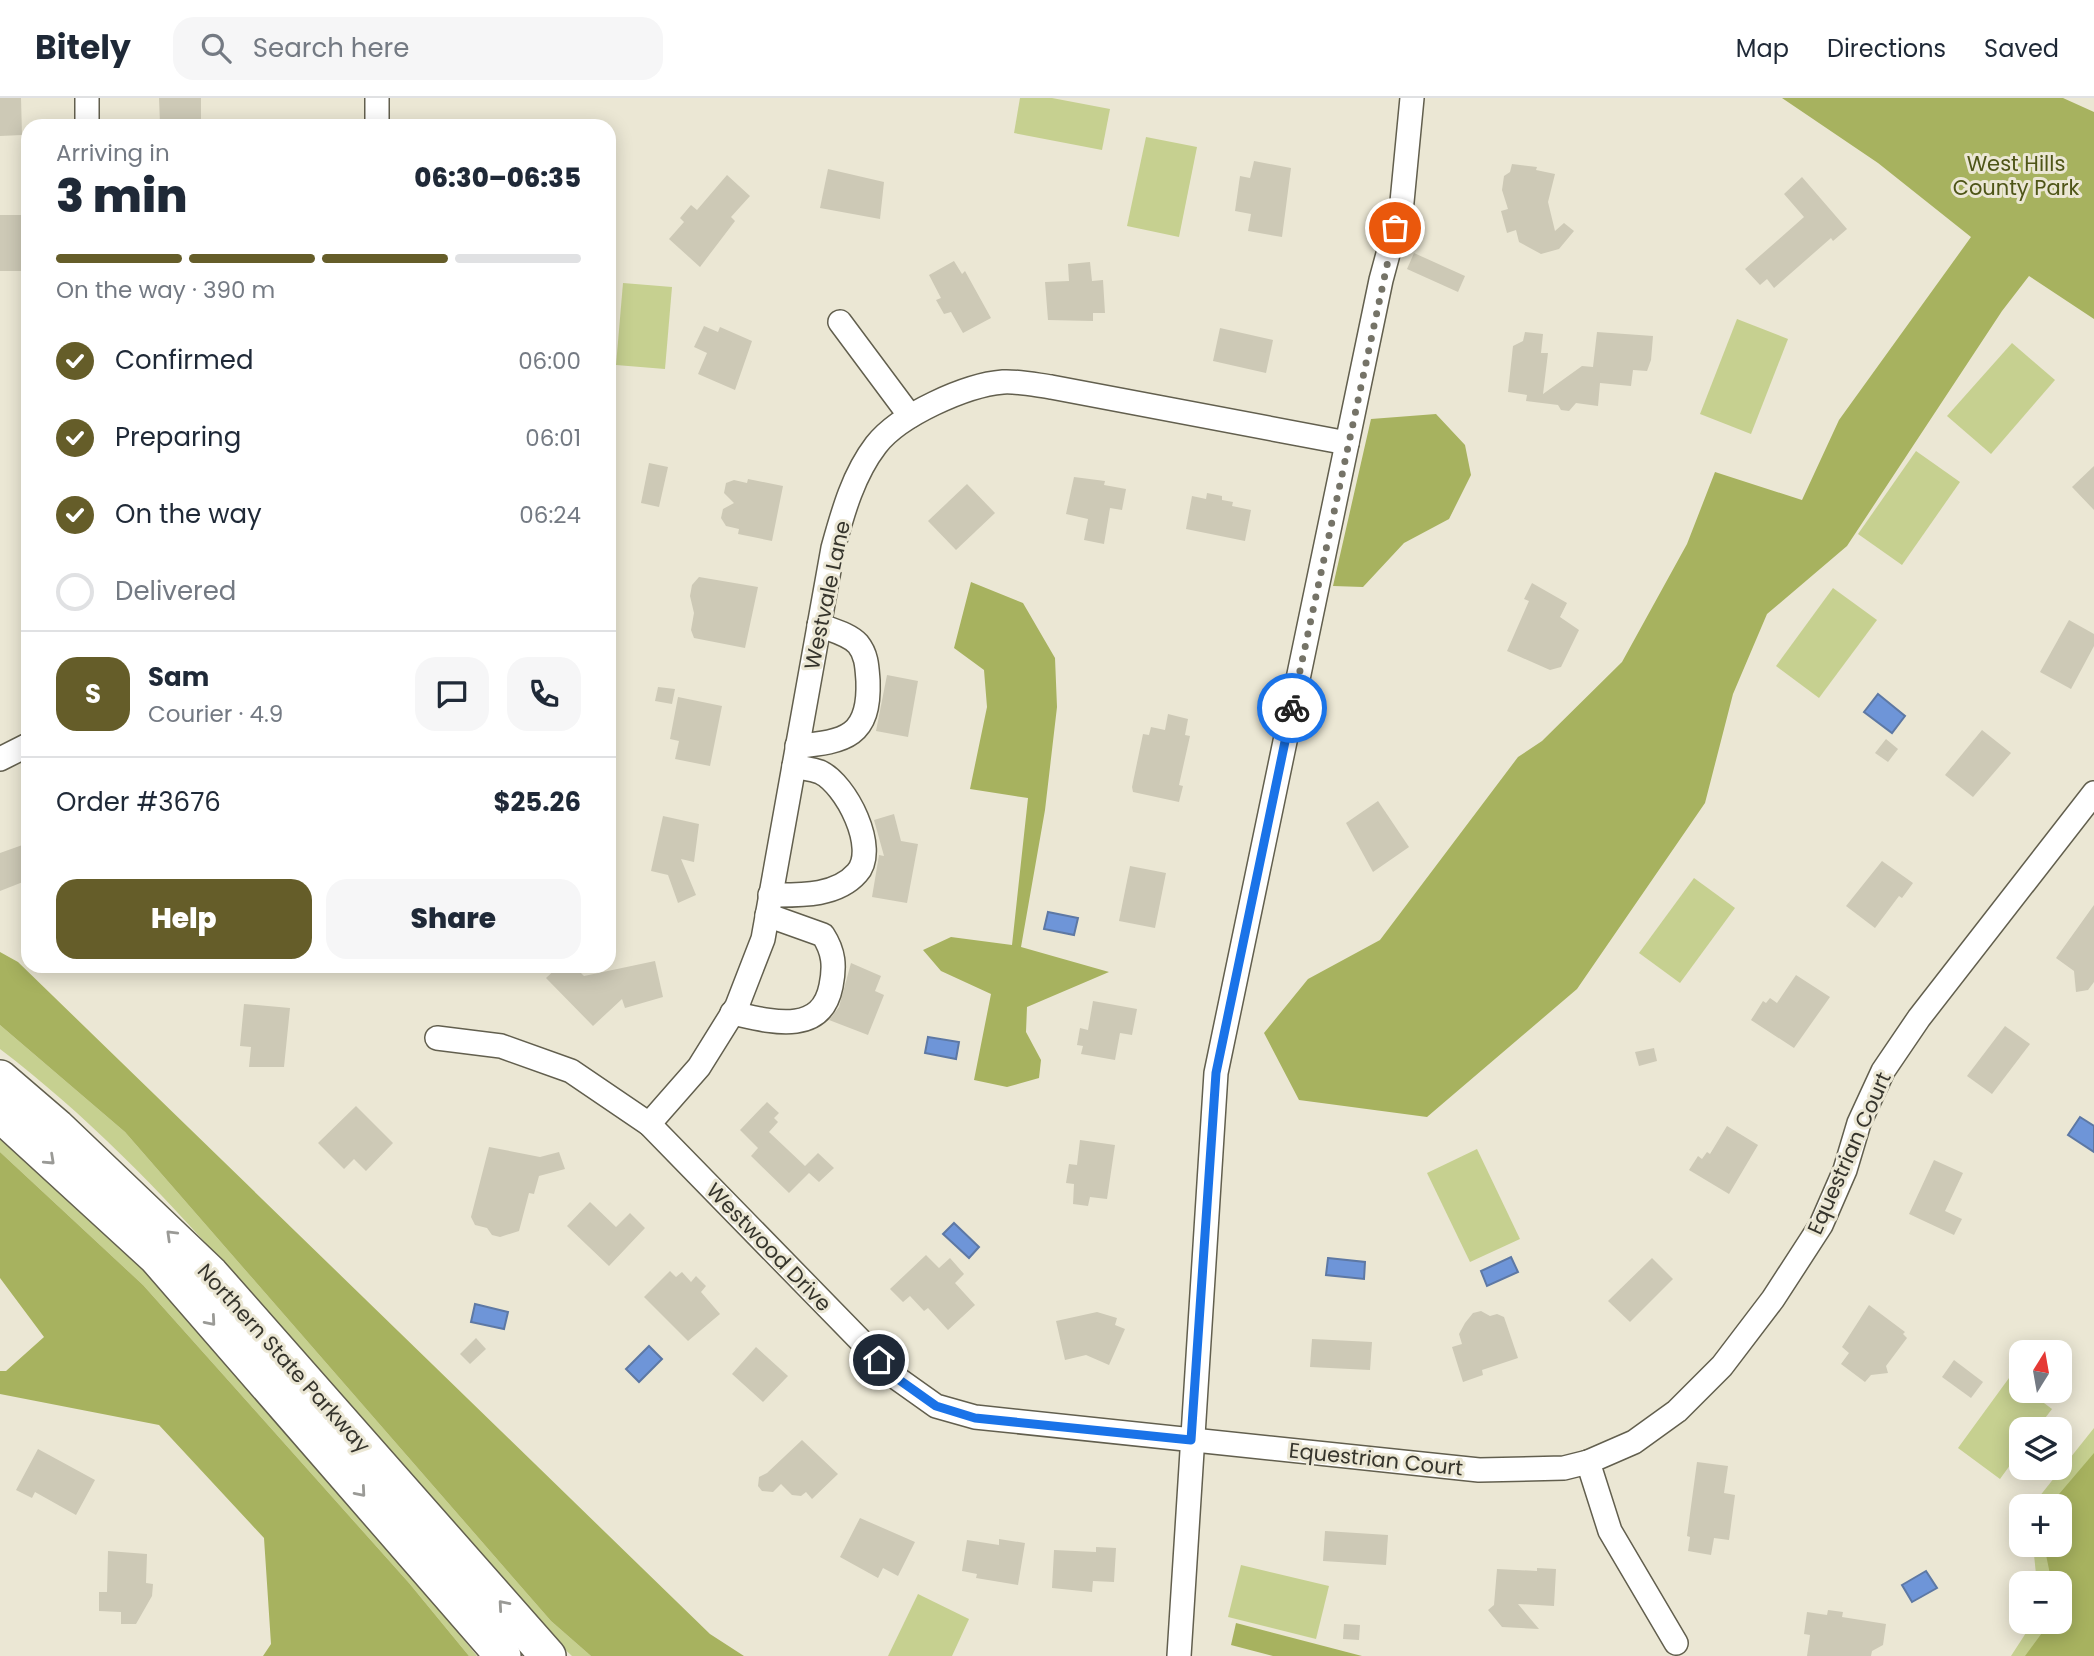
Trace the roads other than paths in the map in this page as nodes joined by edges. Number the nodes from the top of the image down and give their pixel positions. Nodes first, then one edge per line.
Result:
1 (87, 98) edge
2 (377, 98) edge
3 (1412, 98) edge
4 (88, 119) edge
5 (377, 119) edge
6 (841, 322) dead end
7 (910, 416) junction
8 (1347, 443) junction
9 (819, 625) junction
10 (21, 748) edge
11 (795, 756) junction
12 (0, 759) edge
13 (2094, 793) edge
14 (769, 905) junction
15 (732, 1013) junction
16 (438, 1038) dead end
17 (0, 1078) edge
18 (0, 1114) edge
19 (649, 1124) junction
20 (1191, 1440) junction
21 (1588, 1462) junction
22 (1676, 1643) dead end
23 (503, 1656) edge
24 (548, 1656) edge
25 (1179, 1656) edge

1 - 4 street
2 - 5 street
3 - 8 street
6 - 7 street
7 - 8 street, Westvale Lane
7 - 9 street, Westvale Lane
8 - 20 street
9 - 11 street, Westvale Lane
9 - 11 street
10 - 12 street
11 - 14 street, Westvale Lane
11 - 14 street
13 - 21 street, Equestrian Court
14 - 15 street, Westvale Lane
14 - 15 street
15 - 19 street, Westvale Lane
16 - 19 street, Westwood Drive
24 -> 17 highway, Northern State Parkway
18 -> 23 highway, Northern State Parkway
19 - 20 street, Westwood Drive
20 - 21 street, Equestrian Court
20 - 25 street
21 - 22 street

